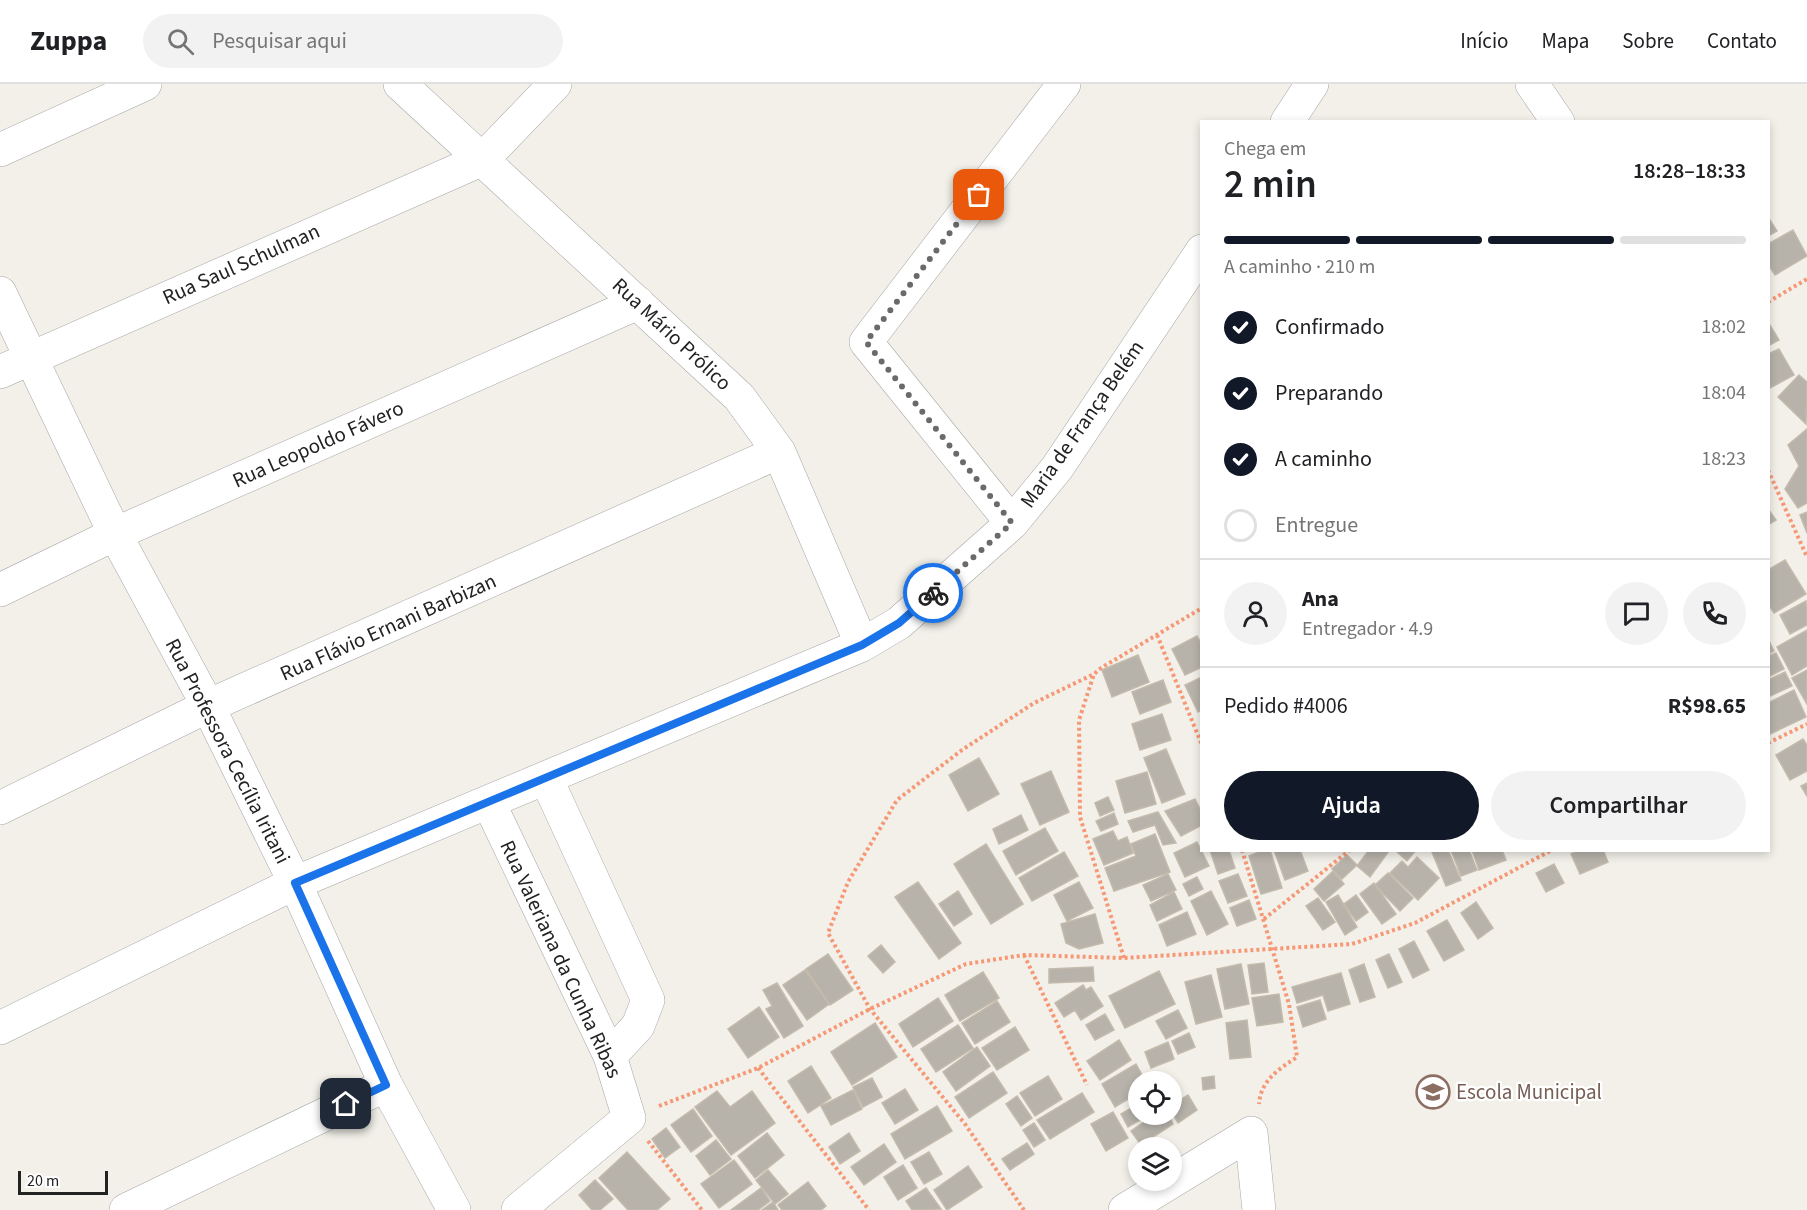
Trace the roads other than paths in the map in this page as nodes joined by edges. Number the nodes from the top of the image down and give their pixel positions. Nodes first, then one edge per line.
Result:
1 (145, 84) edge
2 (400, 84) edge
3 (555, 84) edge
4 (1064, 84) edge
5 (1312, 84) edge
6 (1532, 84) edge
7 (1288, 120) edge
8 (1557, 120) edge
9 (0, 150) edge
10 (483, 159) junction
11 (1200, 254) edge
12 (0, 293) edge
13 (638, 303) junction
14 (32, 356) junction
15 (0, 372) edge
16 (778, 452) junction
17 (1012, 523) junction
18 (115, 534) junction
19 (0, 590) edge
20 (862, 645) junction
21 (208, 706) junction
22 (546, 778) junction
23 (489, 802) junction
24 (0, 808) edge
25 (295, 883) junction
26 (0, 1028) edge
27 (610, 1056) junction
28 (386, 1085) junction
29 (126, 1210) edge
30 (454, 1210) edge
31 (518, 1210) edge
32 (1125, 1210) edge
33 (1259, 1210) edge

1 - 9 street
2 - 10 street, Rua Mário Prólico
3 - 10 street
4 - 17 street, Maria de França Belém
5 - 7 street
6 - 8 street
10 - 13 street, Rua Mário Prólico
10 - 14 street, Rua Saul Schulman
11 - 17 street, Maria de França Belém
12 - 14 street, Rua Professora Cecília Iritani
13 - 16 street, Rua Mário Prólico
13 - 18 street, Rua Leopoldo Fávero
14 - 15 street, Rua Saul Schulman
14 - 18 street, Rua Professora Cecília Iritani
16 - 20 street, Rua Mário Prólico
16 - 21 street, Rua Flávio Ernani Barbizan
17 - 20 street
18 - 19 street, Rua Leopoldo Fávero
18 - 21 street, Rua Professora Cecília Iritani
20 - 22 street
21 - 24 street, Rua Flávio Ernani Barbizan
21 - 25 street, Rua Professora Cecília Iritani
22 - 23 street
22 - 27 street
23 - 25 street
23 - 27 street, Rua Valeriana da Cunha Ribas
25 - 26 street
25 - 28 street, Rua Professora Cecília Iritani
27 - 31 street, Rua Valeriana da Cunha Ribas
28 - 29 street
28 - 30 street, Rua Professora Cecília Iritani
32 - 33 street

